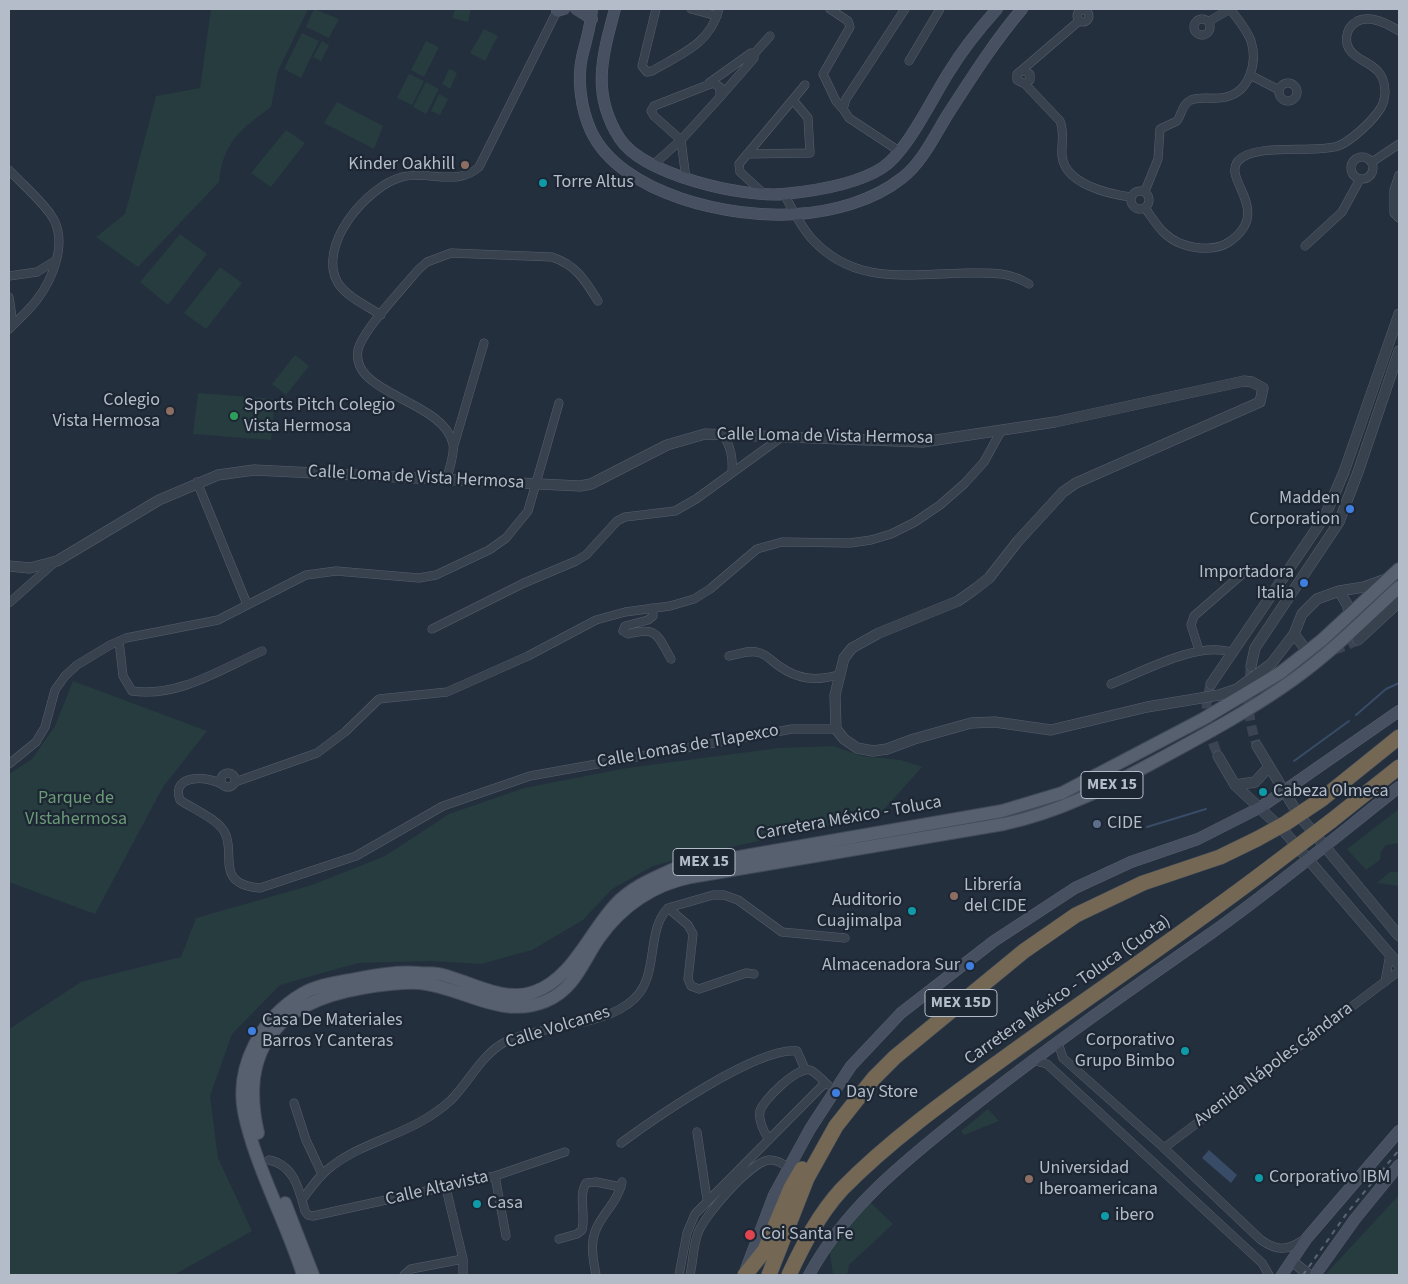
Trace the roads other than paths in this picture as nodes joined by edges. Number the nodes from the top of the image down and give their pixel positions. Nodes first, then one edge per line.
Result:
1 (560, 9) edge
2 (576, 9) edge
3 (616, 9) edge
4 (656, 9) edge
5 (692, 9) edge
6 (830, 9) edge
7 (905, 9) edge
8 (940, 9) edge
9 (996, 9) edge
10 (1022, 9) edge
11 (1230, 9) edge
12 (718, 12) edge
13 (592, 14) edge
14 (1079, 21) dead end
15 (1208, 22) dead end
16 (1399, 31) edge
17 (770, 36) dead end
18 (587, 39) junction
19 (605, 46) junction
20 (754, 54) junction
21 (582, 58) junction
22 (602, 59) junction
23 (909, 61) dead end
24 (1250, 75) junction
25 (709, 83) junction
26 (805, 85) dead end
27 (1280, 90) dead end
28 (580, 91) junction
29 (720, 97) junction
30 (794, 100) junction
31 (843, 109) junction
32 (681, 140) junction
33 (622, 141) junction
34 (1399, 144) edge
35 (899, 151) junction
36 (747, 154) junction
37 (1372, 162) junction
38 (653, 165) junction
39 (9, 170) edge
40 (1399, 174) edge
41 (686, 179) junction
42 (1360, 179) junction
43 (1145, 191) junction
44 (763, 193) junction
45 (784, 194) junction
46 (1131, 197) junction
47 (1145, 208) junction
48 (796, 214) junction
49 (1399, 218) edge
50 (1305, 246) dead end
51 (56, 261) junction
52 (9, 276) edge
53 (1029, 284) dead end
54 (9, 297) edge
55 (598, 301) dead end
56 (1399, 314) edge
57 (381, 315) junction
58 (11, 326) edge
59 (484, 343) dead end
60 (1399, 351) edge
61 (559, 403) dead end
62 (1001, 431) junction
63 (722, 433) junction
64 (783, 436) junction
65 (454, 445) junction
66 (732, 473) junction
67 (447, 478) junction
68 (197, 482) junction
69 (536, 484) junction
70 (1334, 497) junction
71 (1347, 502) junction
72 (57, 561) junction
73 (9, 566) edge
74 (1248, 569) dead end
75 (1396, 578) edge
76 (1339, 591) junction
77 (1399, 602) edge
78 (9, 603) edge
79 (248, 604) junction
80 (652, 608) junction
81 (1350, 616) junction
82 (432, 629) dead end
83 (1294, 634) junction
84 (1358, 640) tunnel mouth
85 (119, 641) junction
86 (1304, 647) tunnel mouth
87 (1199, 650) junction
88 (262, 651) dead end
89 (1231, 652) junction
90 (729, 656) dead end
91 (671, 659) dead end
92 (1251, 666) tunnel mouth
93 (838, 675) junction
94 (1112, 684) dead end
95 (1211, 684) tunnel mouth
96 (1399, 710) edge
97 (836, 729) junction
98 (1399, 737) edge
99 (1257, 746) tunnel mouth
100 (1218, 756) tunnel mouth
101 (9, 764) edge
102 (1399, 767) edge
103 (1268, 768) junction
104 (235, 782) junction
105 (1235, 785) junction
106 (223, 786) junction
107 (1399, 787) edge
108 (1283, 793) junction
109 (1261, 807) junction
110 (1324, 846) junction
111 (1308, 858) junction
112 (668, 908) junction
113 (1399, 936) edge
114 (845, 938) dead end
115 (1390, 954) junction
116 (1399, 965) edge
117 (1399, 971) edge
118 (754, 974) dead end
119 (1385, 982) junction
120 (1060, 1038) junction
121 (1032, 1060) junction
122 (805, 1070) junction
123 (1082, 1076) junction
124 (1070, 1085) junction
125 (830, 1087) junction
126 (294, 1103) dead end
127 (836, 1126) junction
128 (1399, 1131) edge
129 (697, 1132) dead end
130 (769, 1140) junction
131 (621, 1142) dead end
132 (1164, 1148) junction
133 (565, 1152) dead end
134 (269, 1160) junction
135 (1399, 1165) edge
136 (794, 1172) junction
137 (322, 1174) junction
138 (495, 1176) junction
139 (446, 1188) junction
140 (302, 1200) junction
141 (707, 1200) junction
142 (506, 1236) dead end
143 (1307, 1238) junction
144 (559, 1239) dead end
145 (1261, 1240) junction
146 (1250, 1251) junction
147 (463, 1259) junction
148 (1292, 1260) junction
149 (302, 1275) edge
150 (313, 1275) edge
151 (404, 1275) edge
152 (464, 1275) edge
153 (596, 1275) edge
154 (679, 1275) edge
155 (690, 1275) edge
156 (744, 1275) edge
157 (751, 1275) edge
158 (769, 1275) edge
159 (788, 1275) edge
160 (809, 1275) edge
161 (1269, 1275) edge
162 (1282, 1275) edge
163 (1309, 1275) edge
164 (1315, 1275) edge

1 - 57 street
2 - 13 main road
3 - 19 main road
4 - 12 street
5 - 12 street
6 - 31 street
7 - 31 street
8 - 23 street
9 - 35 main road
10 - 48 main road
11 - 15 street
11 - 24 street
13 - 18 main road
14 - 46 street
16 - 47 street
17 - 20 street
18 - 19 main road
18 - 21 main road
19 - 22 main road
20 - 25 street
20 - 29 street
21 - 22 main road
21 - 28 main road
22 - 33 main road
24 - 27 street
24 - 43 street
25 - 29 street
25 - 32 street
26 - 30 street
28 - 33 main road
28 - 48 main road
29 - 32 street
30 - 36 street
30 - 36 street
31 - 35 street
32 - 38 street
32 - 41 street
33 - 38 main road
34 - 37 street
35 - 45 main road
36 - 44 street
37 - 42 street
37 - 42 street
38 - 41 main road
39 - 51 street
40 - 49 street
41 - 44 main road
42 - 50 street
43 - 46 street
43 - 47 street
44 - 45 main road
45 - 48 street
46 - 47 street
48 - 53 street
51 - 52 street
51 - 58 street
54 - 58 street
55 - 57 street
56 - 70 street
57 - 65 street
59 - 65 street
60 - 71 street
61 - 69 street
62 - 64 street, Calle Loma de Vista Hermosa
62 - 80 street
62 - 93 street, Calle Loma de Vista Hermosa
63 - 64 street, Calle Loma de Vista Hermosa
63 - 66 street
63 - 69 street, Calle Loma de Vista Hermosa
64 - 66 street
65 - 67 street
66 - 82 street
67 - 68 street, Calle Loma de Vista Hermosa
67 - 69 street, Calle Loma de Vista Hermosa
68 - 72 street, Calle Loma de Vista Hermosa
68 - 79 street
69 - 79 street
70 - 71 street
70 - 89 street
71 - 92 street
72 - 73 street, Calle Loma de Vista Hermosa
72 - 78 street
74 - 87 street
75 - 76 street
75 - 81 main road, Carretera México - Toluca / MEX 15
75 - 134 main road, Carretera México - Toluca / MEX 15
76 - 81 street
76 - 83 street
77 - 84 street
79 - 85 street
80 - 91 street
80 - 104 street
81 - 149 main road, Carretera México - Toluca / MEX 15
83 - 86 street
83 - 97 street
85 - 88 street
85 - 101 street
87 - 89 street
87 - 94 street
89 - 95 street
90 - 93 street
93 - 97 street, Calle Loma de Vista Hermosa
96 - 108 main road
97 - 106 street, Calle Lomas de Tlapexco
98 - 127 highway, MEX 15D, bridge
99 - 103 street
100 - 105 street
102 - 159 highway, Carretera México - Toluca (Cuota), bridge
103 - 105 street
103 - 108 street
104 - 106 street
104 - 106 street
105 - 109 street
107 - 110 main road
108 - 109 main road
108 - 110 street
109 - 111 street
109 - 125 main road
110 - 111 main road
110 - 113 street
111 - 115 street
111 - 120 main road
112 - 114 street
112 - 118 street
112 - 137 street, Calle Volcanes
115 - 116 street
115 - 119 street
117 - 119 street, Avenida Nápoles Gándara
119 - 132 street, Avenida Nápoles Gándara
120 - 121 main road
120 - 123 street
121 - 124 street
121 - 160 main road
122 - 125 street
122 - 130 street
122 - 131 street
123 - 124 street
123 - 132 street
124 - 146 street
125 - 130 street
125 - 136 main road
126 - 137 street
127 - 136 highway
127 - 158 highway, MEX 15D
128 - 143 main road
129 - 141 street
130 - 141 street
132 - 145 street
133 - 138 street, Calle Altavista
134 - 140 street
134 - 150 main road, Carretera México - Toluca / MEX 15
135 - 164 main road
136 - 155 street
136 - 156 highway
136 - 157 highway
137 - 140 street, Calle Volcanes
138 - 139 street, Calle Altavista
138 - 142 street
139 - 140 street, Calle Altavista
139 - 147 street
141 - 154 street
143 - 145 street
143 - 148 main road
144 - 153 street
145 - 146 street
146 - 161 street
147 - 151 street
147 - 152 street
148 - 162 main road
148 - 163 street

